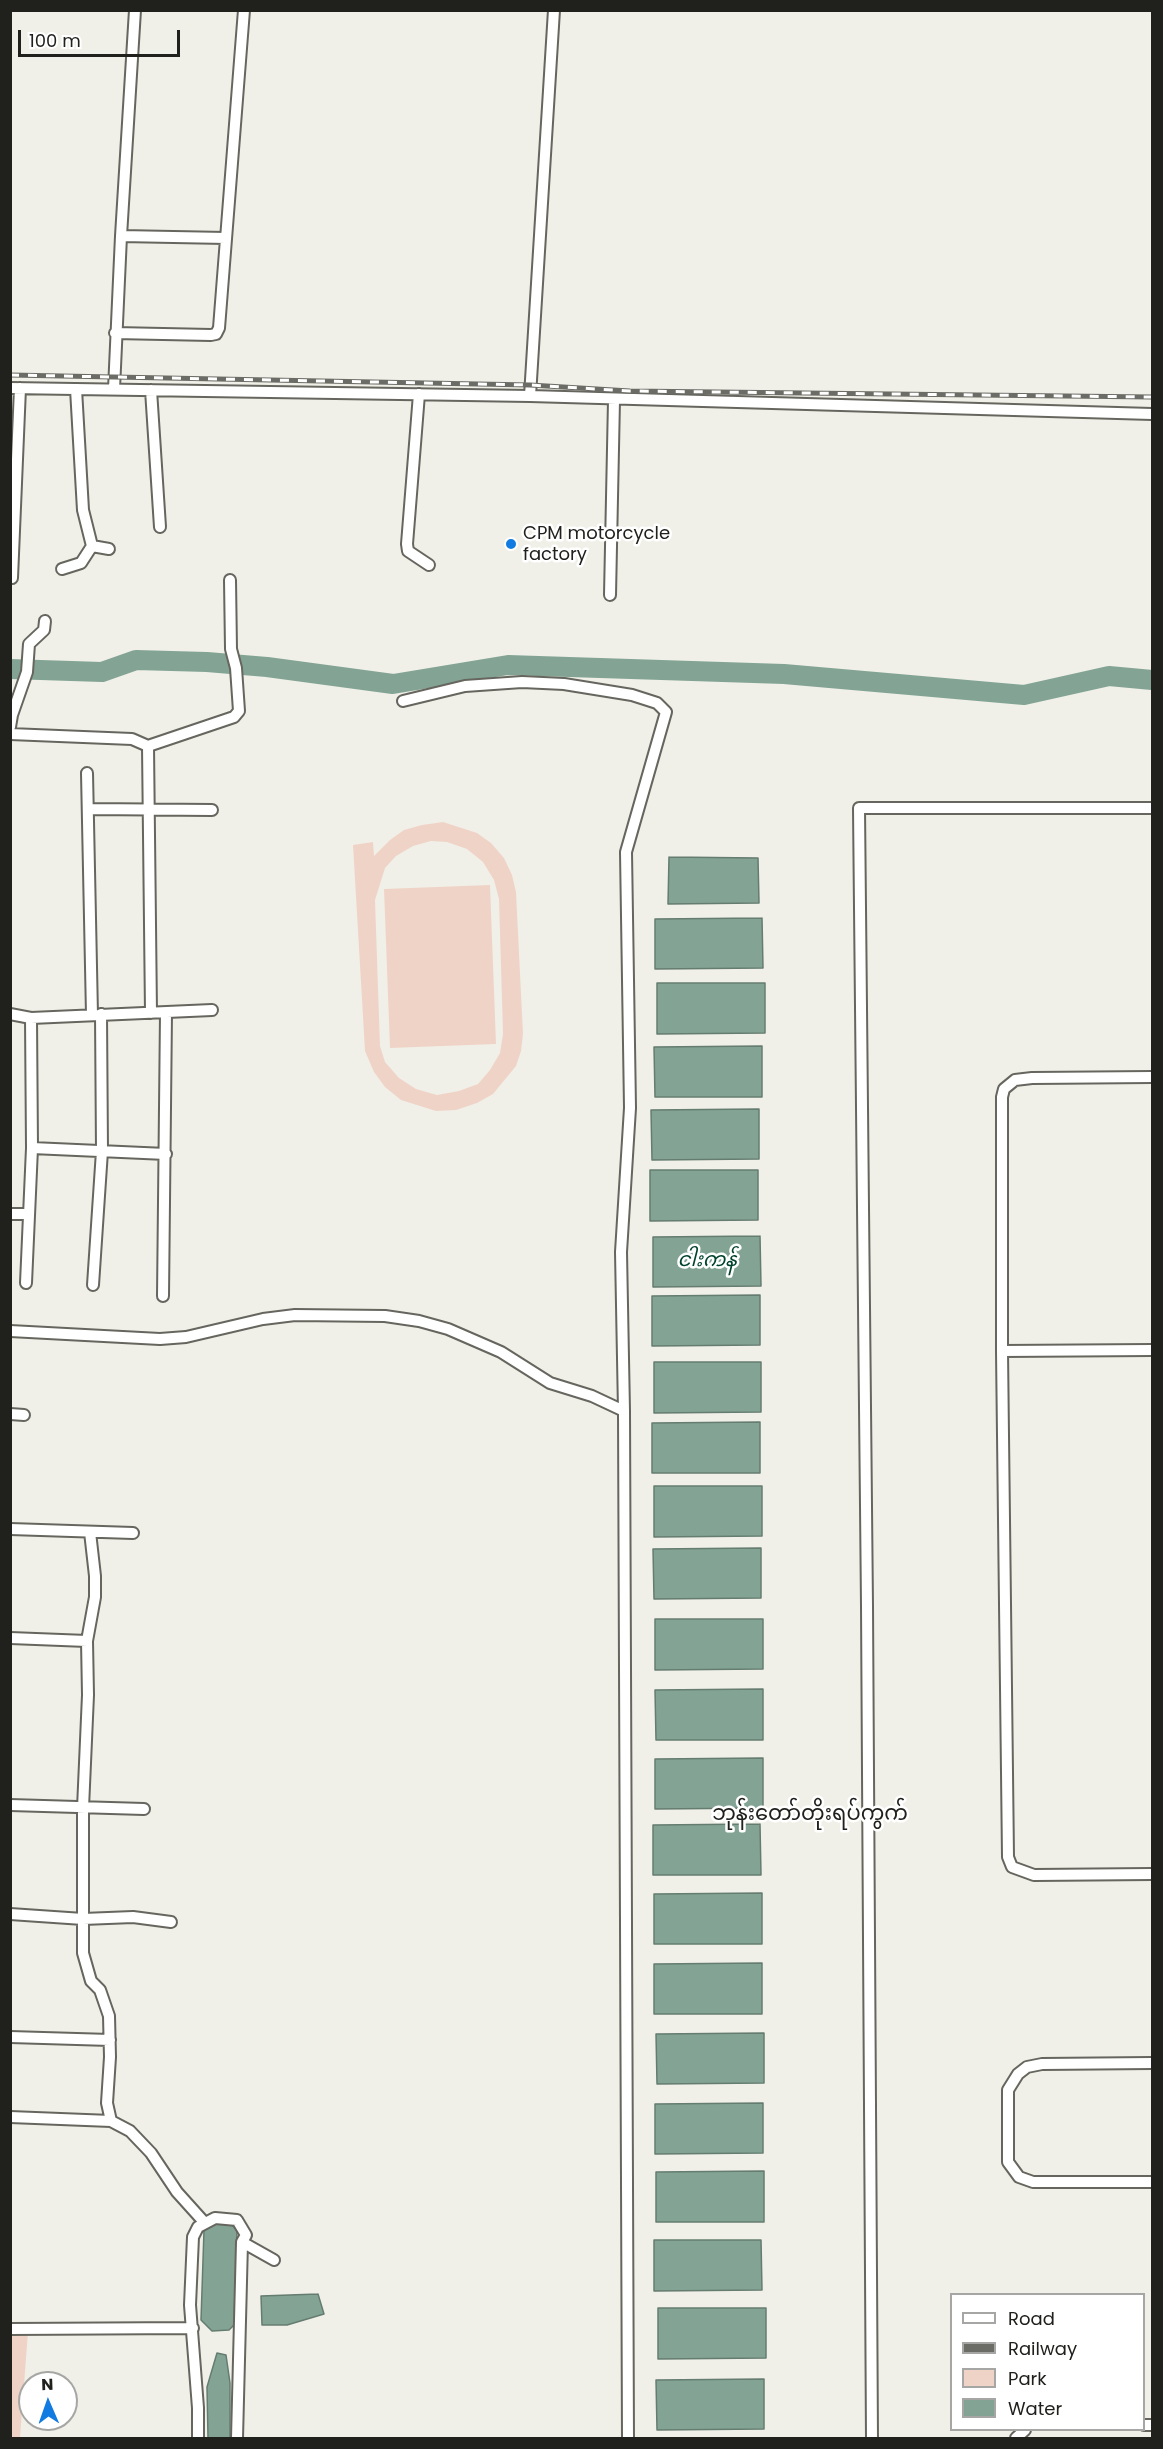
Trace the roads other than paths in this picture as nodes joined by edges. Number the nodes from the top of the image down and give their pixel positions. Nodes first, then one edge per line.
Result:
1 (135, 10) edge
2 (244, 10) edge
3 (554, 10) edge
4 (121, 236) junction
5 (226, 238) junction
6 (115, 333) junction
7 (15, 388) edge
8 (76, 389) junction
9 (114, 389) junction
10 (151, 390) junction
11 (419, 394) junction
12 (530, 396) junction
13 (614, 400) junction
14 (1152, 414) edge
15 (160, 527) dead end
16 (92, 546) junction
17 (109, 549) dead end
18 (429, 565) dead end
19 (62, 569) dead end
20 (12, 578) dead end
21 (230, 580) dead end
22 (610, 595) dead end
23 (45, 621) dead end
24 (403, 700) dead end
25 (10, 727) edge
26 (10, 734) edge
27 (148, 746) junction
28 (87, 772) dead end
29 (149, 808) junction
30 (1152, 808) edge
31 (88, 809) junction
32 (212, 810) dead end
33 (212, 1010) dead end
34 (151, 1013) junction
35 (166, 1013) junction
36 (10, 1014) edge
37 (96, 1015) junction
38 (32, 1018) junction
39 (1152, 1077) edge
40 (33, 1148) junction
41 (102, 1150) junction
42 (166, 1154) junction
43 (10, 1214) edge
44 (29, 1214) junction
45 (26, 1282) dead end
46 (93, 1285) dead end
47 (163, 1296) dead end
48 (10, 1331) edge
49 (1152, 1350) edge
50 (1002, 1351) junction
51 (624, 1411) junction
52 (10, 1414) edge
53 (24, 1415) dead end
54 (10, 1529) edge
55 (90, 1532) junction
56 (134, 1533) dead end
57 (10, 1638) edge
58 (87, 1641) junction
59 (10, 1805) edge
60 (83, 1808) junction
61 (144, 1809) dead end
62 (1152, 1874) edge
63 (10, 1914) edge
64 (83, 1919) junction
65 (171, 1922) dead end
66 (10, 2037) edge
67 (110, 2040) junction
68 (1152, 2063) edge
69 (10, 2117) edge
70 (111, 2121) junction
71 (1152, 2182) edge
72 (204, 2222) junction
73 (242, 2242) junction
74 (274, 2260) dead end
75 (193, 2328) junction
76 (10, 2329) edge
77 (198, 2439) edge
78 (237, 2439) edge
79 (628, 2439) edge
80 (872, 2439) edge

1 - 4 street
2 - 5 street
3 - 12 street
4 - 5 street
4 - 6 street
5 - 6 street
6 - 9 street
7 - 8 street
7 - 20 street
8 - 9 street
8 - 16 street
9 - 10 street
10 - 11 street
10 - 15 street
11 - 12 street
11 - 18 street
12 - 13 street
13 - 14 street
13 - 22 street
16 - 17 street
16 - 19 street
21 - 27 street
23 - 25 street
24 - 51 street
26 - 27 street
27 - 29 street
28 - 31 street
29 - 31 street
29 - 32 street
29 - 34 street
30 - 80 street
31 - 37 street
33 - 35 street
34 - 35 street
34 - 37 street
35 - 42 street
36 - 38 street
37 - 38 street
37 - 41 street
38 - 40 street
39 - 50 street
40 - 41 street
40 - 44 street
41 - 42 street
41 - 46 street
42 - 47 street
43 - 44 street
44 - 45 street
48 - 51 street
49 - 50 street
50 - 62 street
51 - 79 street
52 - 53 street
54 - 55 street
55 - 56 street
55 - 58 street
57 - 58 street
58 - 60 street
59 - 60 street
60 - 61 street
60 - 64 street
63 - 64 street
64 - 65 street
64 - 67 street
66 - 67 street
67 - 70 street
68 - 71 street
69 - 70 street
70 - 72 street
72 - 73 street
72 - 75 street
73 - 74 street
73 - 78 street
75 - 76 street
75 - 77 street

